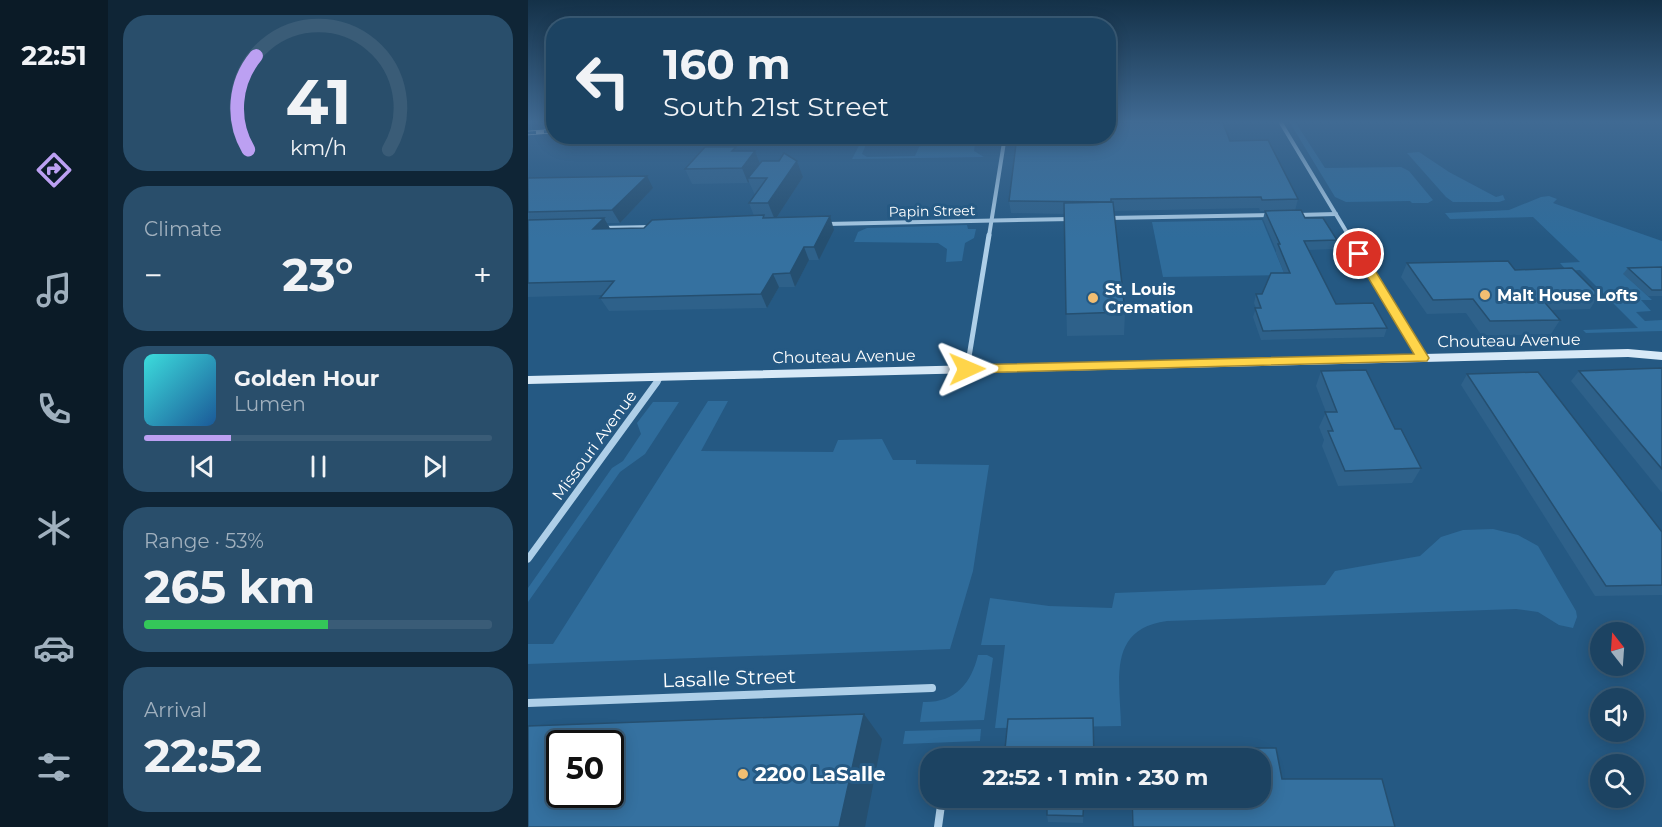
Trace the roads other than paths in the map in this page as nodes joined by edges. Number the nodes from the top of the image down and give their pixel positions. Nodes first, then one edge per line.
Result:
1 (1001, 162) edge
2 (1304, 162) edge
3 (1336, 214) junction
4 (1275, 215) edge
5 (1286, 215) edge
6 (1073, 219) edge
7 (1096, 219) edge
8 (991, 220) junction
9 (824, 224) edge
10 (658, 227) edge
11 (599, 228) edge
12 (1662, 348) edge
13 (1628, 353) junction
14 (1662, 356) edge
15 (1422, 358) junction
16 (967, 369) junction
17 (661, 376) junction
18 (528, 380) edge
19 (528, 559) edge
20 (932, 688) dead end
21 (528, 703) edge
22 (941, 808) edge
23 (938, 827) edge

1 - 8 street
2 - 3 street
3 - 5 street
3 - 15 street
4 - 7 street
6 - 8 street, Papin Street
8 - 9 street, Papin Street
8 - 16 street
10 - 11 street
12 - 13 main road, Chouteau Avenue
13 - 14 main road, Chouteau Avenue
13 - 15 main road, Chouteau Avenue
15 - 16 main road, Chouteau Avenue
16 - 17 main road, Chouteau Avenue
17 - 18 main road, Chouteau Avenue
17 - 19 street, Missouri Avenue
20 - 21 street, Lasalle Street
22 - 23 street

